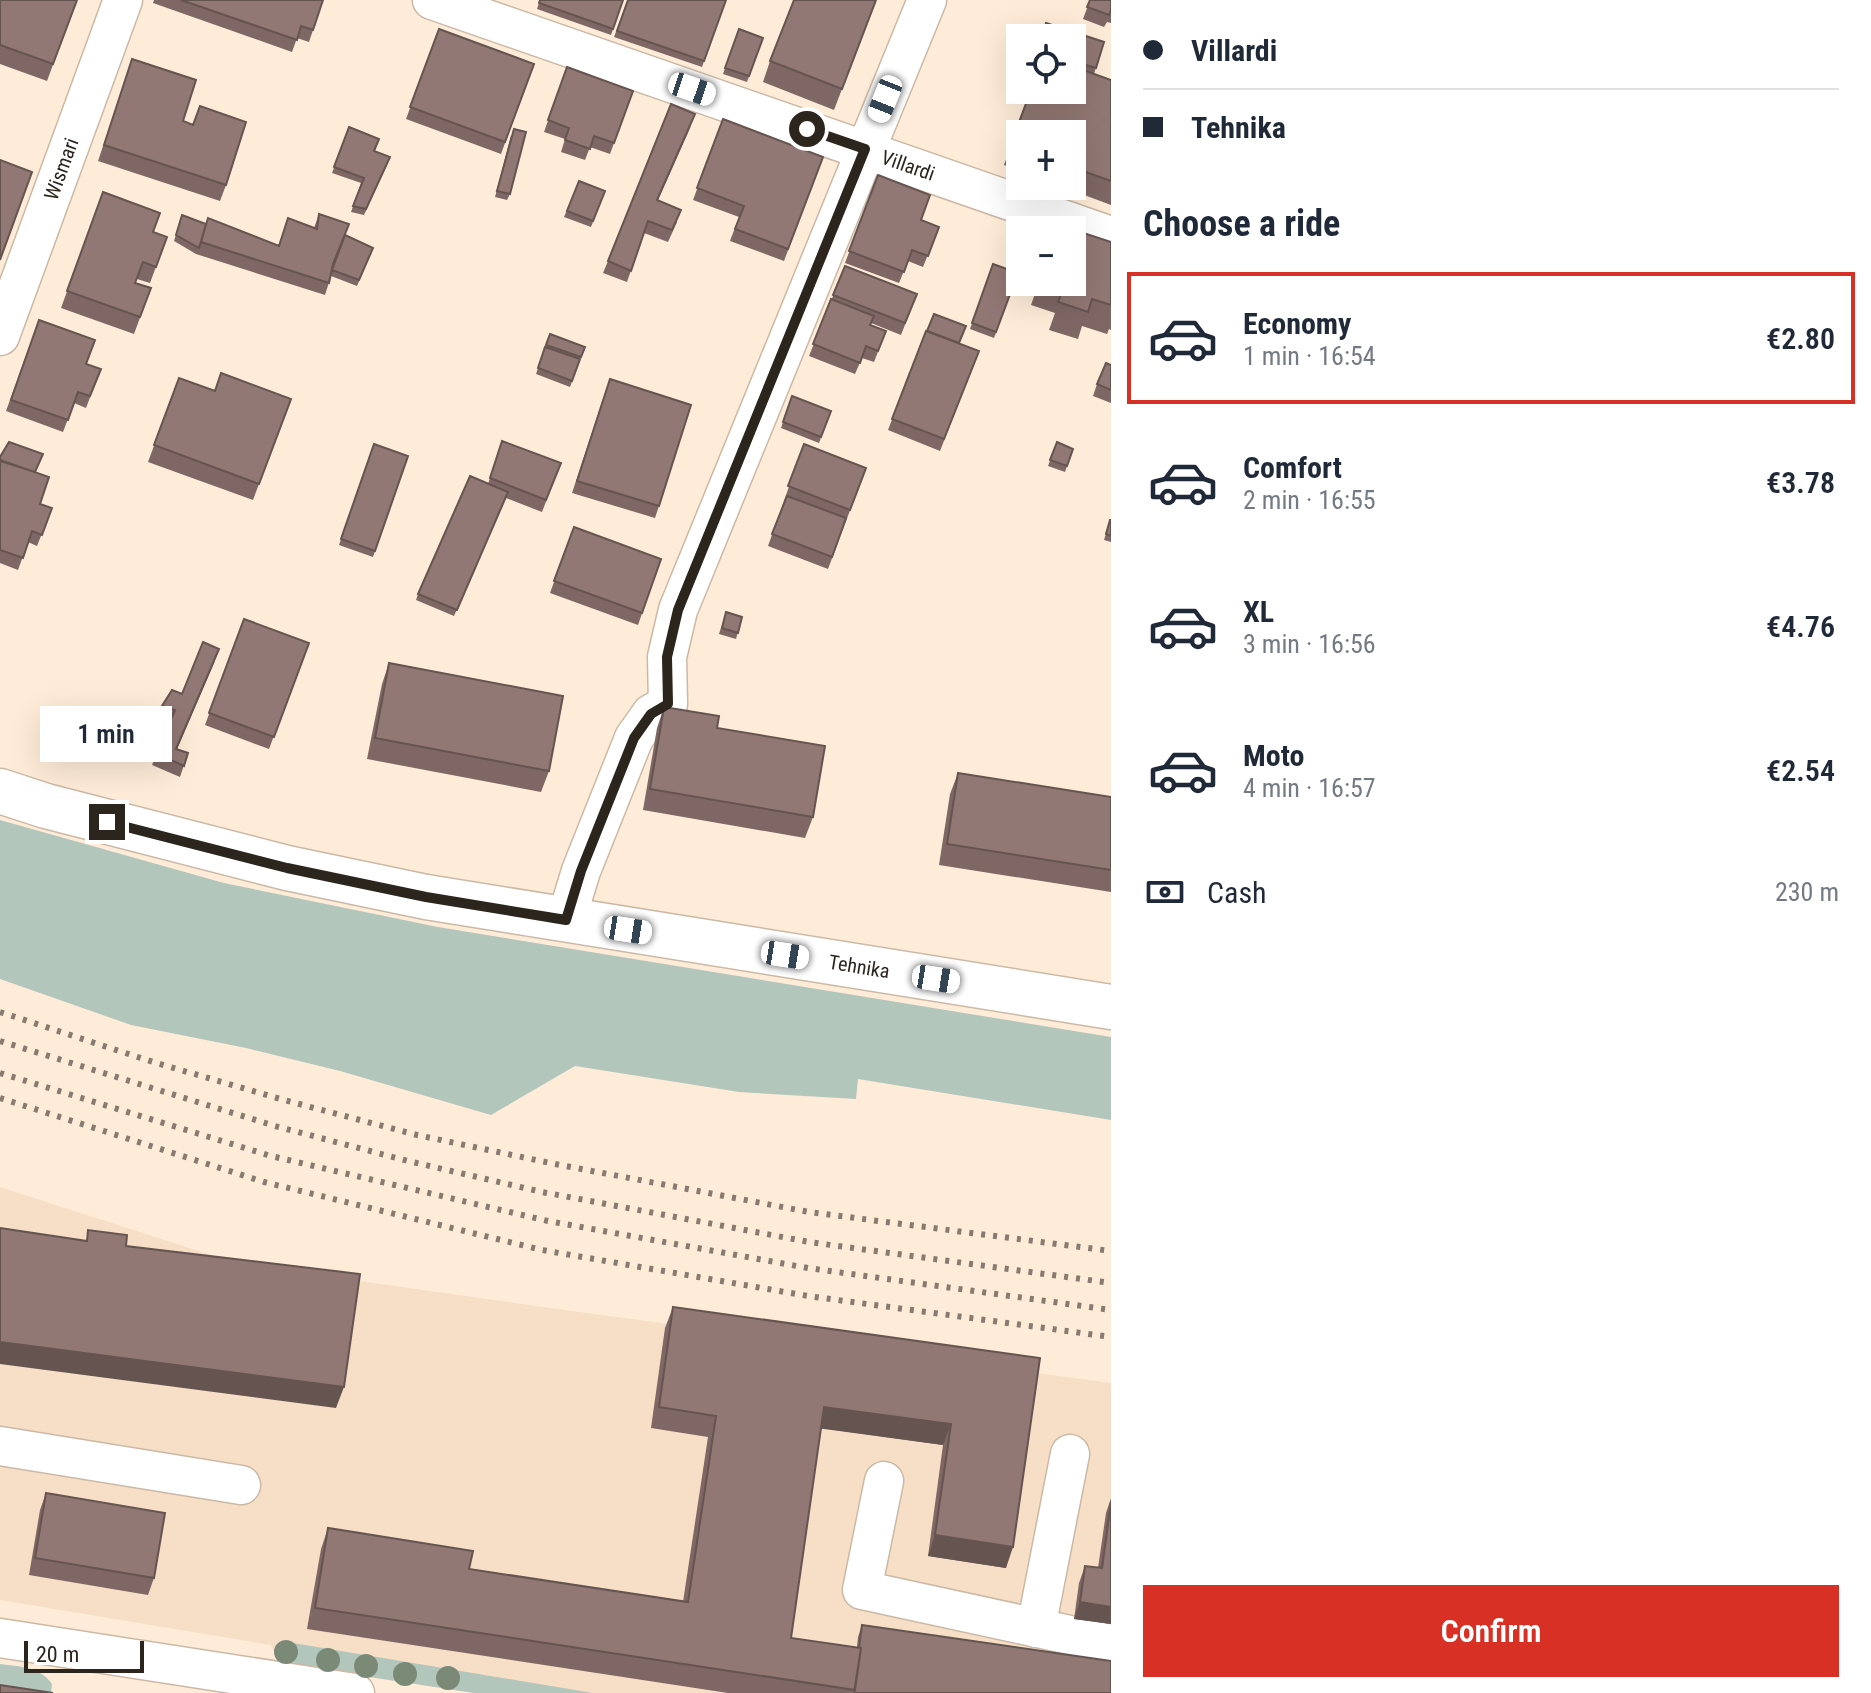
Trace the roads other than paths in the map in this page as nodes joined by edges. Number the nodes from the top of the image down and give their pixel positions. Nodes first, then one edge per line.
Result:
1 (123, 0) edge
2 (432, 0) edge
3 (927, 0) edge
4 (865, 149) junction
5 (1111, 236) edge
6 (0, 336) edge
7 (0, 791) edge
8 (566, 920) junction
9 (1111, 1007) edge
10 (0, 1446) edge
11 (1070, 1454) dead end
12 (884, 1481) dead end
13 (241, 1485) dead end
14 (1036, 1628) junction
15 (0, 1638) edge
16 (1111, 1644) edge
17 (355, 1693) edge

1 - 6 street, Wismari
2 - 4 street, Villardi
3 - 4 street
4 - 5 street, Villardi
4 - 8 street
7 - 8 main road, Tehnika
8 - 9 main road, Tehnika
10 - 13 street
11 - 14 street
12 - 14 street
14 - 16 street
15 - 17 street

